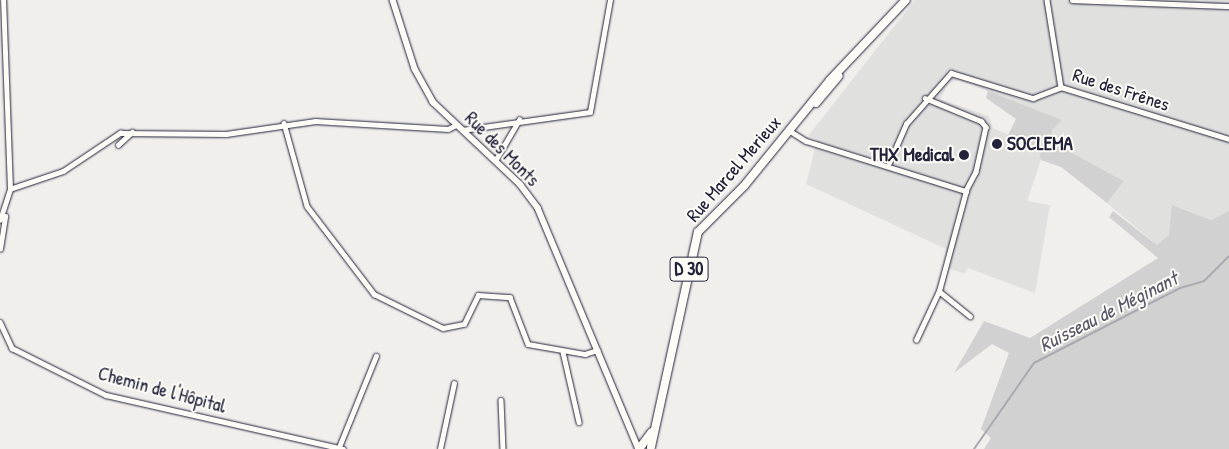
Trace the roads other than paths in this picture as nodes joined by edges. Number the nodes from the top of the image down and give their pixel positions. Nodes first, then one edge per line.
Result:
1 (3, 0) edge
2 (393, 0) edge
3 (610, 0) edge
4 (906, 0) edge
5 (1047, 0) edge
6 (1072, 0) edge
7 (1229, 6) edge
8 (1061, 87) junction
9 (925, 98) junction
10 (519, 120) junction
11 (284, 123) junction
12 (456, 125) junction
13 (462, 130) junction
14 (790, 131) junction
15 (132, 132) junction
16 (1229, 139) edge
17 (118, 146) dead end
18 (495, 161) junction
19 (889, 164) junction
20 (10, 189) junction
21 (966, 191) junction
22 (5, 214) junction
23 (0, 220) edge
24 (0, 249) edge
25 (940, 291) junction
26 (970, 316) dead end
27 (0, 322) edge
28 (916, 340) dead end
29 (597, 350) junction
30 (563, 352) junction
31 (376, 356) dead end
32 (454, 383) dead end
33 (501, 400) dead end
34 (579, 422) dead end
35 (645, 447) edge
36 (341, 448) edge
37 (440, 449) edge
38 (503, 449) edge

1 - 20 street
2 - 12 street, Rue des Monts
3 - 10 street
4 - 14 main road, Rue Marcel Merieux / D 30
5 - 8 street, Rue des Frênes
6 - 7 street
8 - 9 street
8 - 16 street, Rue des Frênes
9 - 19 street
9 - 21 street
10 - 13 street
10 - 18 street
11 - 12 street
11 - 15 street
11 - 30 street
12 - 13 street, Rue des Monts
13 - 18 street, Rue des Monts
14 - 19 street
14 - 35 main road, Rue Marcel Merieux / D 30
15 - 17 street
15 - 20 street
18 - 29 street, Rue des Monts
19 - 21 street
20 - 22 street
21 - 25 street
22 - 23 street
22 - 24 street
25 - 26 street
25 - 28 street
27 - 36 street, Chemin de l'Hôpital
29 - 30 street
29 - 35 street, Rue des Monts
30 - 34 street
31 - 36 street, Chemin de l'Hôpital
32 - 37 street
33 - 38 street

